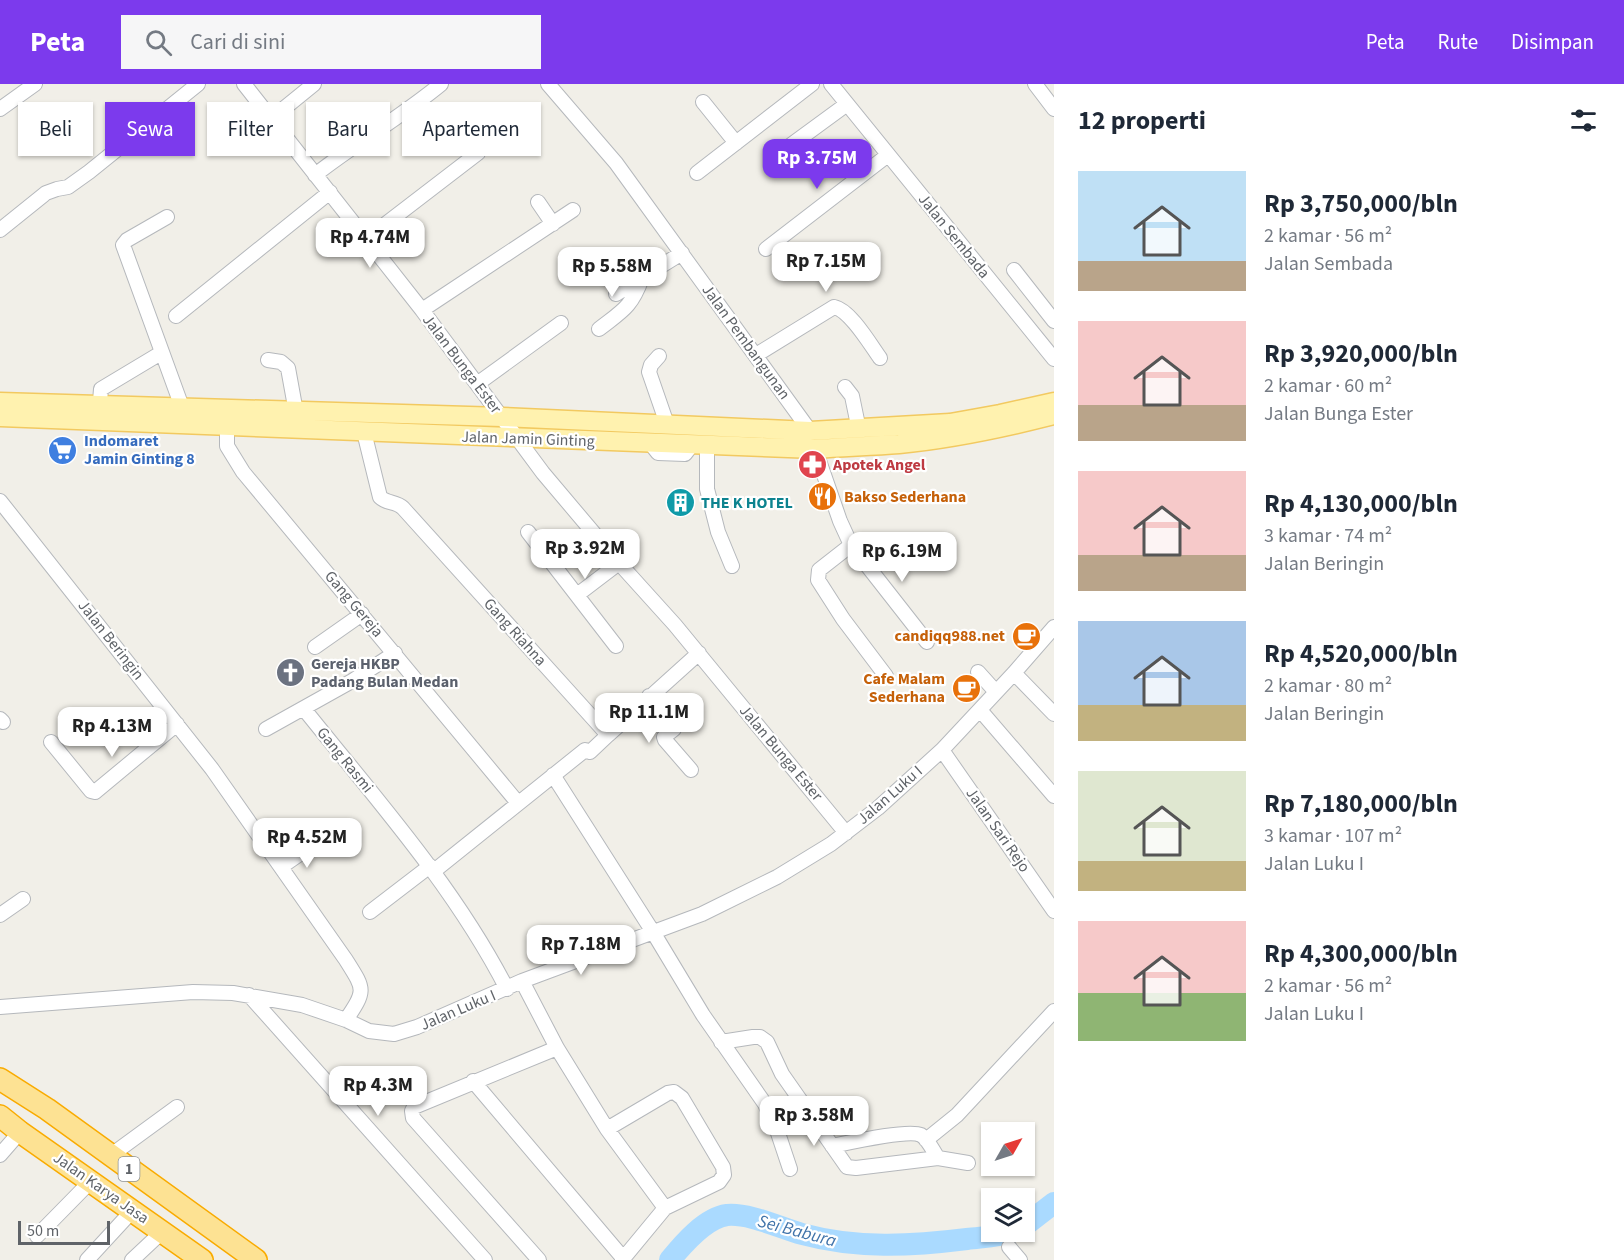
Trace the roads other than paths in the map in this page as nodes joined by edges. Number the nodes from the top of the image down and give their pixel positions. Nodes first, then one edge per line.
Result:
1 (34, 84) edge
2 (198, 84) edge
3 (244, 84) edge
4 (314, 84) edge
5 (441, 84) edge
6 (548, 84) edge
7 (812, 84) edge
8 (831, 84) edge
9 (1035, 84) edge
10 (258, 102) edge
11 (292, 102) edge
12 (703, 102) dead end
13 (847, 104) junction
14 (0, 109) edge
15 (1054, 110) edge
16 (736, 143) junction
17 (294, 148) edge
18 (888, 155) junction
19 (474, 156) edge
20 (776, 156) dead end
21 (697, 173) dead end
22 (315, 175) junction
23 (330, 192) junction
24 (538, 202) dead end
25 (573, 210) dead end
26 (167, 217) dead end
27 (553, 224) junction
28 (0, 230) edge
29 (366, 239) junction
30 (766, 249) dead end
31 (682, 253) junction
32 (1014, 270) dead end
33 (642, 278) junction
34 (616, 294) dead end
35 (422, 310) junction
36 (176, 316) dead end
37 (1054, 321) edge
38 (561, 323) dead end
39 (599, 329) dead end
40 (162, 353) junction
41 (756, 355) junction
42 (659, 356) dead end
43 (880, 358) dead end
44 (1054, 359) edge
45 (268, 360) dead end
46 (477, 384) junction
47 (845, 387) dead end
48 (0, 402) edge
49 (1054, 402) edge
50 (182, 407) junction
51 (296, 412) junction
52 (99, 414) junction
53 (1054, 415) edge
54 (0, 417) edge
55 (502, 417) junction
56 (667, 424) junction
57 (227, 427) junction
58 (859, 430) junction
59 (364, 432) junction
60 (516, 438) junction
61 (812, 440) junction
62 (700, 445) junction
63 (1, 504) edge
64 (528, 532) dead end
65 (851, 545) junction
66 (619, 563) junction
67 (732, 566) dead end
68 (577, 595) junction
69 (362, 614) junction
70 (1051, 637) edge
71 (927, 642) dead end
72 (616, 646) dead end
73 (315, 648) dead end
74 (395, 653) junction
75 (699, 653) junction
76 (978, 672) dead end
77 (1014, 673) junction
78 (886, 676) dead end
79 (996, 692) junction
80 (649, 696) junction
81 (304, 708) junction
82 (980, 710) junction
83 (1054, 714) edge
84 (177, 724) junction
85 (266, 729) dead end
86 (608, 735) junction
87 (51, 742) dead end
88 (942, 750) junction
89 (691, 770) dead end
90 (553, 775) junction
91 (1054, 796) edge
92 (518, 803) junction
93 (846, 832) junction
94 (314, 844) dead end
95 (281, 867) junction
96 (432, 868) junction
97 (23, 899) dead end
98 (1054, 911) edge
99 (370, 912) dead end
100 (0, 915) edge
101 (653, 932) junction
102 (522, 981) junction
103 (507, 989) junction
104 (249, 995) junction
105 (0, 1007) edge
106 (1054, 1011) edge
107 (346, 1020) junction
108 (722, 1042) junction
109 (557, 1048) junction
110 (0, 1079) edge
111 (473, 1081) junction
112 (177, 1107) dead end
113 (0, 1116) edge
114 (607, 1129) junction
115 (20, 1132) junction
116 (926, 1140) junction
117 (832, 1146) junction
118 (0, 1155) edge
119 (111, 1156) junction
120 (938, 1158) junction
121 (968, 1163) dead end
122 (790, 1169) dead end
123 (91, 1180) junction
124 (664, 1208) junction
125 (133, 1210) junction
126 (163, 1231) junction
127 (37, 1236) dead end
128 (1009, 1247) dead end
129 (623, 1259) edge
130 (87, 1260) edge
131 (132, 1260) edge
132 (202, 1260) edge
133 (256, 1260) edge
134 (484, 1260) edge
135 (539, 1260) edge
136 (1020, 1260) edge

1 - 14 street
2 - 28 street
3 - 10 street, Jalan Bunga Ester
4 - 11 street
5 - 22 street
6 - 31 street, Jalan Pembangunan
7 - 16 street
8 - 13 street, Jalan Sembada
9 - 15 street
12 - 16 street
13 - 18 street, Jalan Sembada
13 - 20 street
16 - 21 street
17 - 22 street, Jalan Bunga Ester
18 - 30 street
18 - 44 street, Jalan Sembada
19 - 29 street
22 - 23 street, Jalan Bunga Ester
23 - 29 street, Jalan Bunga Ester
23 - 36 street
24 - 27 street
25 - 27 street
26 - 40 street
27 - 35 street
29 - 35 street, Jalan Bunga Ester
31 - 33 street
31 - 41 street, Jalan Pembangunan
32 - 37 street
33 - 34 street
33 - 39 street
35 - 46 street, Jalan Bunga Ester
38 - 46 street
40 - 50 street
40 - 52 street
41 - 43 street
41 - 61 street, Jalan Pembangunan
42 - 56 street
45 - 51 street
46 - 55 street, Jalan Bunga Ester
47 - 58 street
48 - 52 main road, Jalan Jamin Ginting
49 - 58 main road, Jalan Jamin Ginting
50 - 51 main road, Jalan Jamin Ginting
50 - 52 main road, Jalan Jamin Ginting
51 - 55 main road, Jalan Jamin Ginting
52 - 54 main road, Jalan Jamin Ginting
52 - 57 main road, Jalan Jamin Ginting
53 - 61 main road, Jalan Jamin Ginting
55 - 56 main road, Jalan Jamin Ginting
55 - 60 street, Jalan Bunga Ester
56 - 61 main road, Jalan Jamin Ginting
57 - 59 main road, Jalan Jamin Ginting
57 - 69 street, Gang Gereja
58 - 61 main road, Jalan Jamin Ginting
59 - 60 main road, Jalan Jamin Ginting
59 - 86 street, Gang Riahna
60 - 62 main road, Jalan Jamin Ginting
60 - 66 street, Jalan Bunga Ester
61 - 62 main road, Jalan Jamin Ginting
61 - 65 street, Jalan Pembangunan
62 - 67 street
63 - 84 street, Jalan Beringin
64 - 68 street
65 - 71 street, Jalan Pembangunan
65 - 78 street
66 - 68 street
66 - 75 street, Jalan Bunga Ester
68 - 72 street
69 - 73 street
69 - 74 street, Gang Gereja
70 - 77 street, Jalan Luku I
74 - 81 street, Gang Rasmi
74 - 92 street, Gang Gereja
75 - 80 street
75 - 93 street, Jalan Bunga Ester
76 - 79 street
77 - 79 street, Jalan Luku I
77 - 83 street
79 - 82 street, Jalan Luku I
80 - 86 street
80 - 89 street
81 - 85 street
81 - 96 street, Gang Rasmi
82 - 88 street, Jalan Luku I
82 - 91 street
84 - 87 street
84 - 95 street, Jalan Beringin
86 - 90 street
88 - 93 street, Jalan Luku I
88 - 98 street, Jalan Sari Rejo
90 - 92 street
90 - 101 street
92 - 96 street
93 - 101 street, Jalan Luku I
94 - 95 street
95 - 107 street, Jalan Beringin
96 - 99 street
96 - 103 street, Gang Rasmi
97 - 100 street
101 - 102 street, Jalan Luku I
101 - 108 street
102 - 103 street, Jalan Luku I
102 - 109 street
103 - 107 street, Jalan Luku I
104 - 105 street, Jalan Luku I
104 - 107 street, Jalan Luku I
104 - 134 street
106 - 116 street
108 - 117 street
108 - 122 street
109 - 111 street
109 - 114 street
110 - 119 highway, Jalan Karya Jasa / 1
111 - 129 street
111 - 135 street
112 - 119 street
113 - 115 highway, Jalan Karya Jasa / 1
114 - 124 street
114 - 124 street
115 - 118 street
115 - 123 highway, Jalan Karya Jasa / 1
116 - 117 street
116 - 120 street
117 - 120 street
119 - 133 highway, Jalan Karya Jasa / 1
120 - 121 street
123 - 125 highway, Jalan Karya Jasa / 1
123 - 127 street
124 - 129 street
125 - 126 highway, Jalan Karya Jasa / 1
125 - 130 street
126 - 131 street
126 - 132 highway, Jalan Karya Jasa / 1
128 - 136 street

